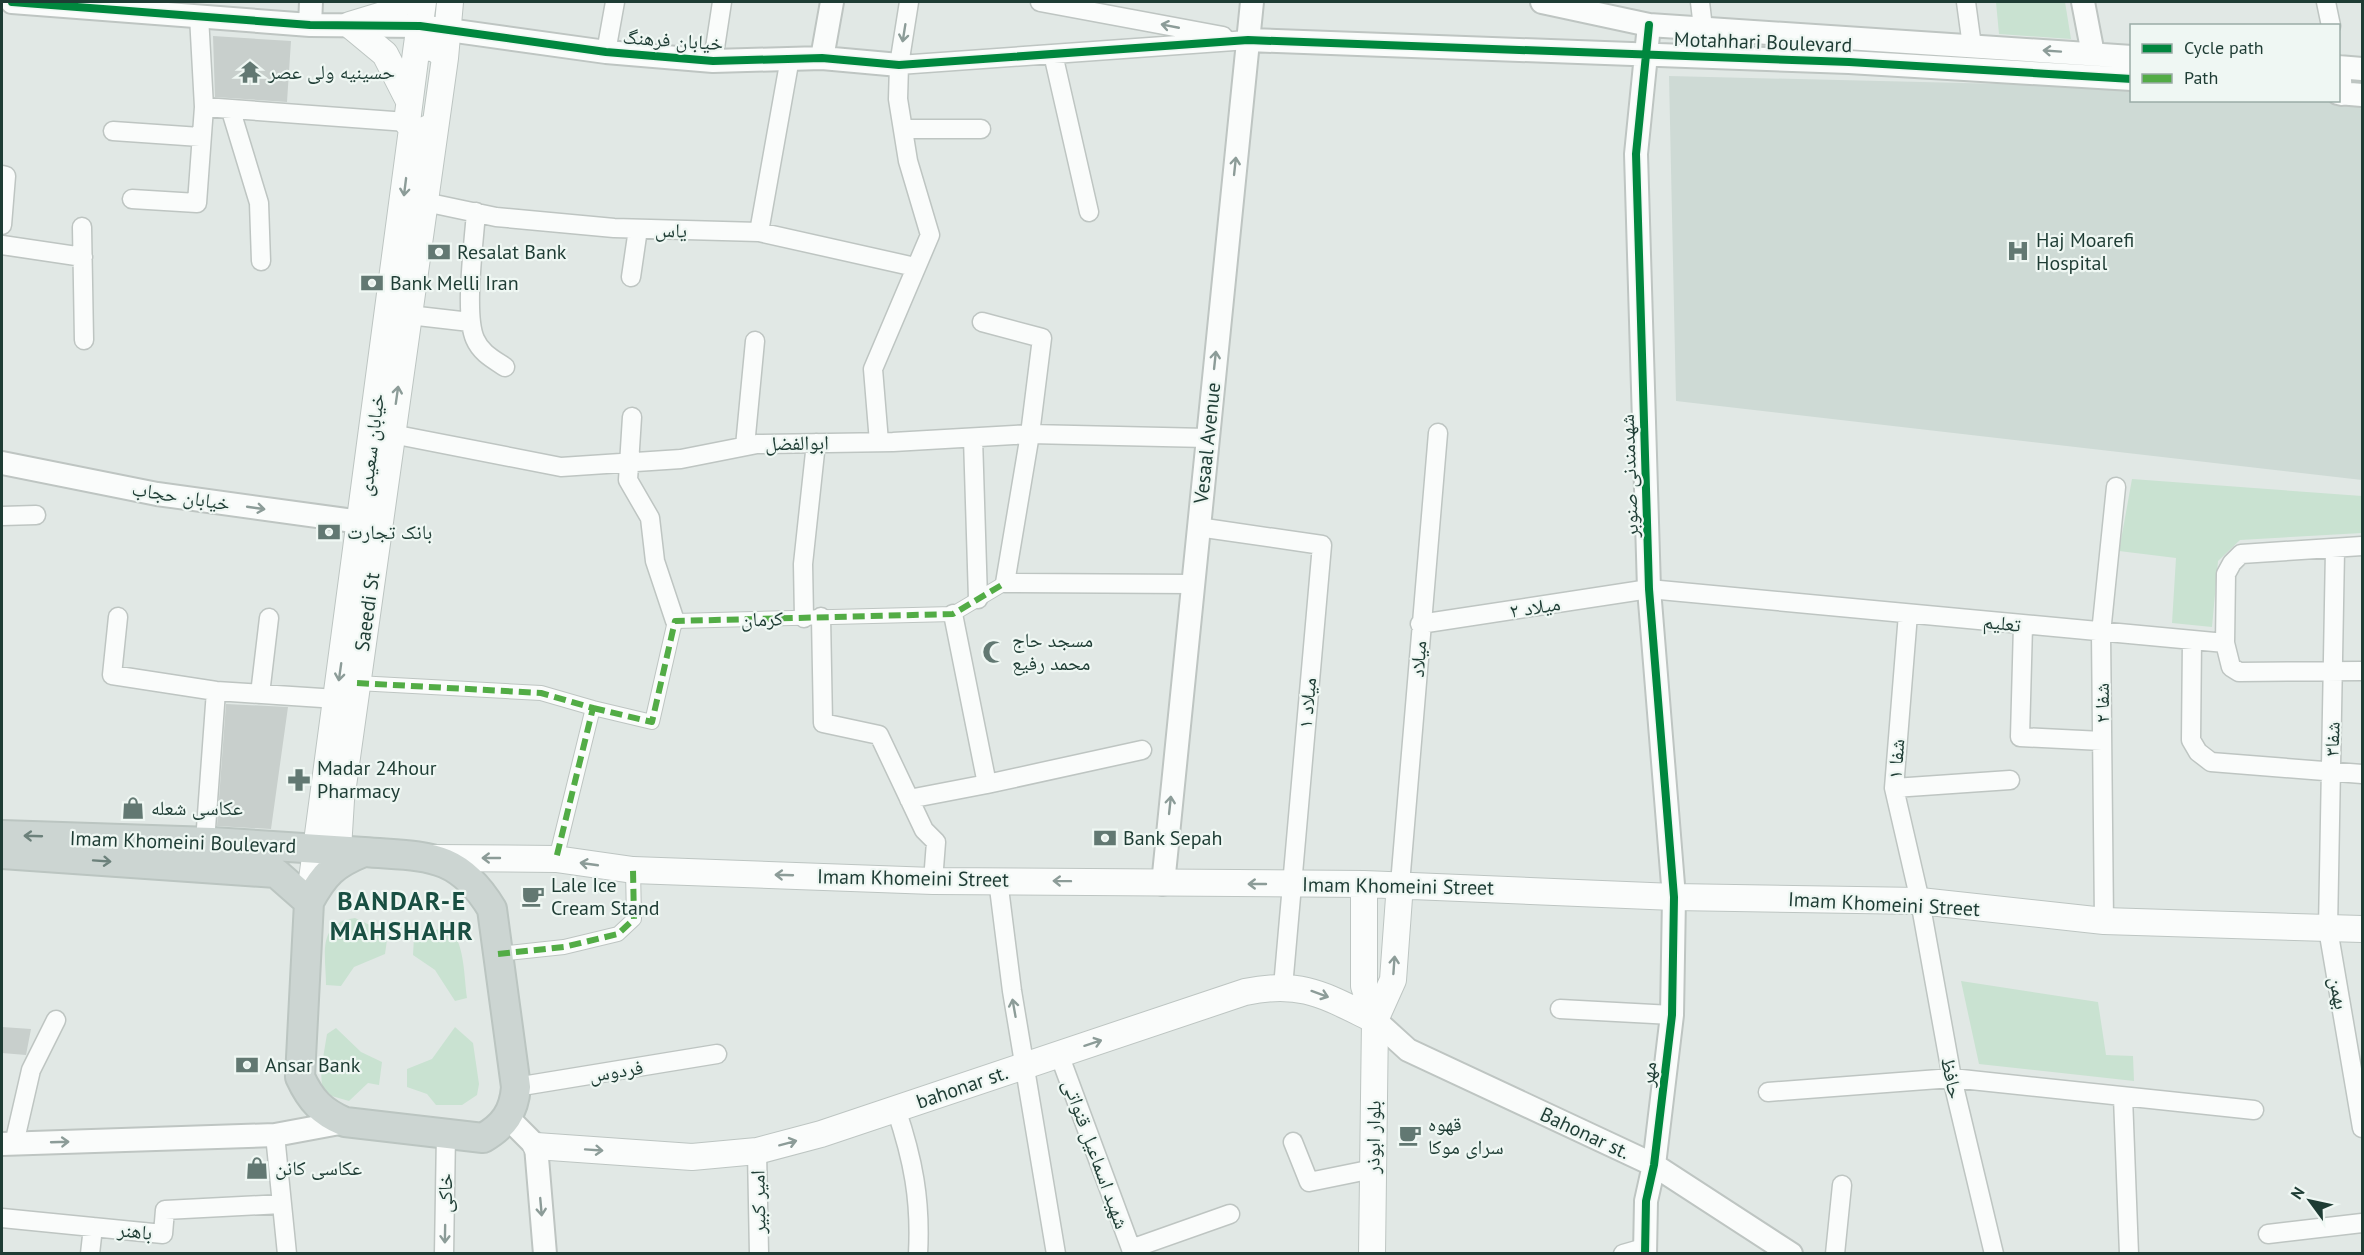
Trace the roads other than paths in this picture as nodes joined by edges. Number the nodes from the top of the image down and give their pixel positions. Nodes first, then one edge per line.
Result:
1 (12, 2) edge
2 (311, 2) edge
3 (404, 2) edge
4 (450, 2) edge
5 (615, 2) edge
6 (722, 2) edge
7 (832, 2) edge
8 (909, 2) edge
9 (1252, 2) edge
10 (1542, 2) edge
11 (1700, 2) edge
12 (1966, 2) edge
13 (2084, 2) edge
14 (2326, 2) edge
15 (1053, 3) edge
16 (1583, 6) edge
17 (422, 14) edge
18 (199, 16) junction
19 (2331, 24) edge
20 (310, 25) junction
21 (351, 25) junction
22 (1649, 25) junction
23 (1703, 28) junction
24 (446, 30) junction
25 (1248, 40) junction
26 (1972, 46) junction
27 (416, 52) junction
28 (606, 52) junction
29 (1053, 54) junction
30 (1646, 54) junction
31 (2093, 54) junction
32 (2130, 57) edge
33 (445, 58) junction
34 (790, 58) junction
35 (822, 58) junction
36 (713, 61) junction
37 (899, 65) junction
38 (2340, 67) edge
39 (2362, 69) edge
40 (2340, 70) edge
41 (2130, 79) edge
42 (2347, 94) edge
43 (204, 107) junction
44 (231, 111) junction
45 (415, 120) junction
46 (903, 129) junction
47 (981, 129) dead end
48 (113, 131) dead end
49 (200, 137) junction
50 (2, 175) edge
51 (132, 199) dead end
52 (425, 202) junction
53 (476, 212) junction
54 (1089, 212) dead end
55 (2, 225) edge
56 (82, 227) dead end
57 (638, 229) junction
58 (759, 232) junction
59 (2, 244) edge
60 (83, 257) junction
61 (261, 261) dead end
62 (915, 267) junction
63 (631, 276) dead end
64 (409, 315) junction
65 (470, 322) junction
66 (982, 322) dead end
67 (84, 340) dead end
68 (755, 341) dead end
69 (505, 367) dead end
70 (632, 417) dead end
71 (1438, 433) dead end
72 (392, 434) junction
73 (1030, 435) junction
74 (973, 438) junction
75 (1207, 438) junction
76 (879, 442) junction
77 (816, 443) junction
78 (745, 446) junction
79 (2, 463) edge
80 (628, 463) junction
81 (2116, 487) dead end
82 (36, 515) dead end
83 (2, 516) edge
84 (361, 522) junction
85 (1198, 527) junction
86 (2362, 546) edge
87 (2334, 550) junction
88 (1005, 583) junction
89 (1192, 584) junction
90 (1649, 589) junction
91 (978, 599) junction
92 (953, 614) junction
93 (1908, 614) junction
94 (118, 617) dead end
95 (812, 617) junction
96 (269, 618) dead end
97 (675, 621) junction
98 (1420, 624) junction
99 (2023, 625) junction
100 (2101, 633) junction
101 (2192, 640) junction
102 (2225, 643) junction
103 (2334, 671) junction
104 (2362, 671) edge
105 (357, 683) junction
106 (216, 691) junction
107 (260, 694) junction
108 (337, 699) junction
109 (593, 708) junction
110 (2102, 741) junction
111 (1142, 750) dead end
112 (2332, 773) junction
113 (2362, 774) edge
114 (2010, 780) dead end
115 (987, 784) junction
116 (1894, 788) junction
117 (909, 799) junction
118 (2, 835) edge
119 (205, 842) junction
120 (339, 849) junction
121 (2, 854) edge
122 (434, 858) junction
123 (552, 859) junction
124 (633, 870) junction
125 (998, 880) junction
126 (933, 881) junction
127 (1162, 884) junction
128 (1290, 884) junction
129 (1364, 884) junction
130 (1400, 884) junction
131 (1674, 897) junction
132 (1920, 901) junction
133 (309, 902) junction
134 (2104, 921) junction
135 (2362, 928) edge
136 (2328, 929) junction
137 (498, 954) junction
138 (1283, 987) junction
139 (1560, 1009) dead end
140 (1672, 1015) junction
141 (56, 1020) dead end
142 (1375, 1020) junction
143 (717, 1054) dead end
144 (1059, 1054) junction
145 (1024, 1066) junction
146 (1952, 1078) junction
147 (516, 1088) junction
148 (1768, 1092) dead end
149 (2123, 1097) junction
150 (896, 1109) junction
151 (2254, 1110) dead end
152 (508, 1118) junction
153 (345, 1122) junction
154 (2362, 1128) edge
155 (446, 1133) junction
156 (275, 1135) junction
157 (1293, 1142) dead end
158 (8, 1144) edge
159 (536, 1146) junction
160 (757, 1151) junction
161 (1654, 1165) junction
162 (1373, 1169) junction
163 (1842, 1185) dead end
164 (282, 1204) junction
165 (1230, 1214) dead end
166 (2, 1218) edge
167 (2362, 1223) edge
168 (93, 1227) junction
169 (2268, 1234) dead end
170 (1779, 1250) edge
171 (1132, 1251) edge
172 (1637, 1252) edge
173 (90, 1254) edge
174 (287, 1254) edge
175 (444, 1254) edge
176 (545, 1254) edge
177 (759, 1254) edge
178 (918, 1254) edge
179 (1056, 1254) edge
180 (1372, 1254) edge
181 (1835, 1254) edge
182 (1994, 1254) edge
183 (2129, 1254) edge

1 - 18 street, خیابان فرهنگ
2 - 20 street
3 - 21 main road
4 - 24 main road, Saeedi St
5 - 28 street
6 - 36 street
7 - 35 street
8 -> 37 street
9 - 25 street, Vesaal Avenue
10 - 16 street, Motahhari Boulevard
11 - 23 street
12 - 26 street
13 - 31 street
14 - 19 street
25 -> 15 street
16 - 22 street, Motahhari Boulevard
17 - 21 street, خیابان فرهنگ
17 - 24 street, خیابان فرهنگ
17 - 27 main road
18 - 20 street, خیابان فرهنگ
18 - 43 street
20 - 21 street, خیابان فرهنگ
21 - 45 main road
22 - 23 street, Motahhari Boulevard
22 - 30 street, شهدمندنی صنوبر
23 - 26 street, Motahhari Boulevard
24 - 28 street, خیابان فرهنگ
24 - 33 main road, Saeedi St
25 - 29 street
25 - 30 street, Motahhari Boulevard
75 -> 25 street, Vesaal Avenue
31 -> 26 street, Motahhari Boulevard
27 - 33 main road
27 - 45 main road, Saeedi St
28 - 36 street, خیابان فرهنگ
29 - 37 street
29 - 54 street
30 - 41 street, Motahhari Boulevard
30 - 90 street, شهدمندنی صنوبر
31 - 32 street, Motahhari Boulevard
33 - 45 main road, Saeedi St
34 - 35 street, خیابان فرهنگ
34 - 36 street, خیابان فرهنگ
34 - 58 street
35 - 37 street, خیابان فرهنگ
37 - 46 street
38 - 39 street
40 - 42 street
43 - 44 street
43 - 49 street
44 - 45 street
44 - 61 street
45 - 52 main road, Saeedi St
45 -> 84 main road, خیابان سعیدی
46 - 47 street
46 - 62 street
48 - 49 street
49 - 51 street
50 - 55 street
52 - 53 street, یاس
52 - 64 main road, Saeedi St
53 - 57 street, یاس
53 - 65 street
56 - 60 street
57 - 58 street, یاس
57 - 63 street
58 - 62 street, یاس
59 - 60 street
60 - 67 street
62 - 76 street
64 - 65 street
72 -> 64 main road, Saeedi St
65 - 69 street
66 - 73 street
68 - 78 street
70 - 80 street
71 - 98 street, میلاد
72 - 80 street, ابوالفضل
72 - 105 main road, Saeedi St
73 - 74 street, ابوالفضل
73 - 75 street, ابوالفضل
73 - 88 street
74 - 76 street, ابوالفضل
74 - 91 street
75 - 85 street, Vesaal Avenue
76 - 77 street, ابوالفضل
77 - 78 street, ابوالفضل
77 - 95 street
78 - 80 street, ابوالفضل
79 -> 84 street, خیابان حجاب
80 - 97 street
81 - 100 street, شفا ۲
82 - 83 street
84 -> 108 main road, خیابان سعیدی
85 - 89 street, Vesaal Avenue
85 - 128 street, میلاد ۱
86 - 87 street
87 - 102 street
87 - 103 street, شفا۳
88 - 89 street
88 - 91 street, کرمان
127 -> 89 street, Vesaal Avenue
90 - 93 street, تعلیم
90 - 98 street, میلاد ۲
90 - 131 street, شهدمندنی صنوبر
91 - 92 street, کرمان
92 - 95 street, کرمان
92 - 115 street
93 - 99 street, تعلیم
93 - 116 street, شفا ۱
94 - 106 street
95 - 97 street, کرمان
95 - 117 street
96 - 107 street
97 - 109 street
98 - 130 street, میلاد
99 - 100 street, تعلیم
99 - 110 street
100 - 101 street, تعلیم
100 - 110 street, شفا ۲
101 - 102 street, تعلیم
101 - 112 street
102 - 103 street
103 - 104 street
103 - 112 street, شفا۳
105 - 109 street
105 - 120 main road, Saeedi St
106 - 107 street
106 - 119 street
107 - 108 street
108 - 120 main road, خیابان سعیدی
109 - 123 street
110 - 134 street, شفا ۲
111 - 115 street
112 - 113 street
112 - 136 street, شفا۳
114 - 116 street
115 - 117 street
116 - 132 street, شفا ۱
117 - 126 street
119 -> 118 main road, Imam Khomeini Boulevard
119 - 120 main road, Imam Khomeini Boulevard
120 - 122 main road, Imam Khomeini Boulevard
120 - 133 main road, خیابان سعیدی
120 - 133 main road
121 -> 133 main road, Imam Khomeini Boulevard
123 -> 122 main road, Imam Khomeini Street
122 - 137 main road
124 -> 123 main road, Imam Khomeini Street
126 -> 124 main road, Imam Khomeini Street
124 - 137 street
125 - 126 main road, Imam Khomeini Street
127 -> 125 main road, Imam Khomeini Street
145 -> 125 street
128 -> 127 main road, Imam Khomeini Street
128 - 129 main road, Imam Khomeini Street
128 - 138 street, میلاد ۱
129 - 130 main road, Imam Khomeini Street
129 - 142 main road
130 - 131 main road, Imam Khomeini Street
142 -> 130 main road
131 - 132 main road, Imam Khomeini Street
131 - 140 street, مهر
132 - 134 main road, Imam Khomeini Street
132 - 146 street, حافظ
133 - 153 main road
134 - 136 main road, Imam Khomeini Street
135 - 136 main road, Imam Khomeini Street
136 - 154 street, بهمن
137 - 147 main road
138 -> 142 main road, bahonar st.
144 -> 138 main road, bahonar st.
139 - 140 street
140 - 161 street, مهر
141 - 158 street
142 - 161 street, Bahonar st.
142 - 162 main road, بلوار ابوذر
143 - 147 street, فردوس
144 - 145 main road, bahonar st.
144 - 171 street, شهید اسماعیل قنواتی
145 - 150 main road, bahonar st.
145 - 179 street
146 - 148 street
146 - 149 street
146 - 182 street, حافظ
147 - 152 main road
149 - 151 street
149 - 183 street
160 -> 150 main road, bahonar st.
150 - 178 street
152 - 155 main road
152 - 159 street
153 - 155 main road
153 - 156 street
155 -> 175 street, خاکی
158 -> 156 street
156 - 164 street
157 - 162 street
159 -> 160 main road, bahonar st.
159 -> 176 street
160 - 177 street, امیر کبیر
161 - 170 street, Bahonar st.
161 - 172 street, مهر
162 - 180 main road, بلوار ابوذر
163 - 181 street
164 - 168 street, باهنر
164 - 174 street
165 - 171 street
166 - 168 street, باهنر
167 - 169 street
168 - 173 street

